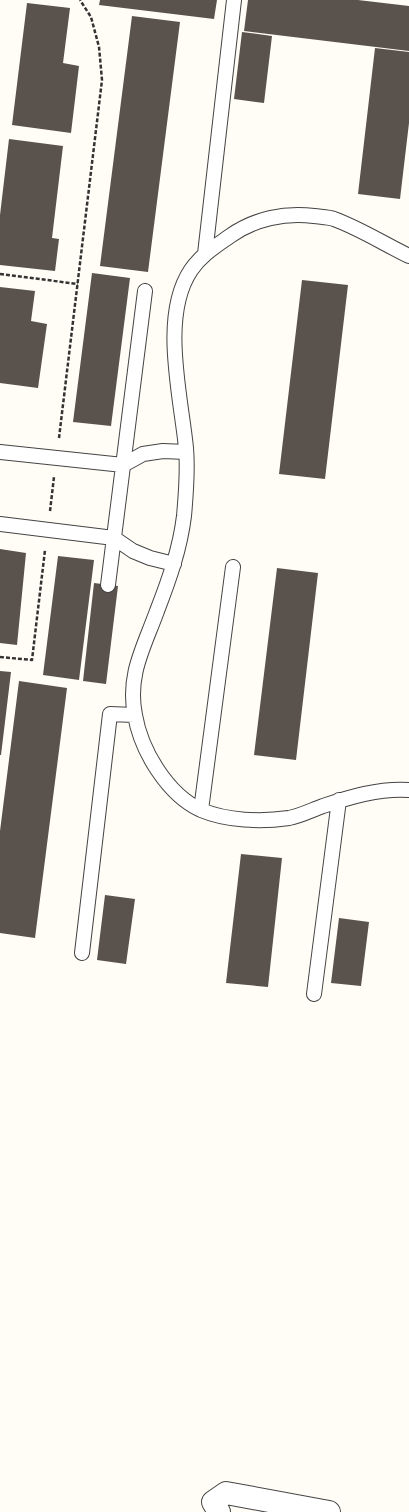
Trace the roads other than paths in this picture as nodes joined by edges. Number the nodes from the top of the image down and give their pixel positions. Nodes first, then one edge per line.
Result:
1 (234, 0) edge
2 (205, 254) junction
3 (409, 256) edge
4 (144, 291) dead end
5 (0, 452) edge
6 (186, 452) junction
7 (123, 465) junction
8 (0, 524) edge
9 (114, 538) junction
10 (174, 564) junction
11 (233, 567) dead end
12 (108, 585) dead end
13 (134, 715) junction
14 (409, 790) edge
15 (340, 800) junction
16 (201, 810) junction
17 (82, 953) dead end
18 (314, 994) dead end
19 (219, 1512) edge
20 (329, 1512) edge

1 - 2 lane
2 - 3 lane
2 - 6 lane
4 - 7 lane
5 - 7 lane
6 - 7 lane
6 - 10 lane
7 - 9 lane
8 - 9 lane
9 - 10 lane
9 - 12 lane
10 - 13 lane
11 - 16 lane
13 - 16 lane
13 - 17 lane
14 - 15 lane
15 - 16 lane
15 - 18 lane
19 - 20 street

